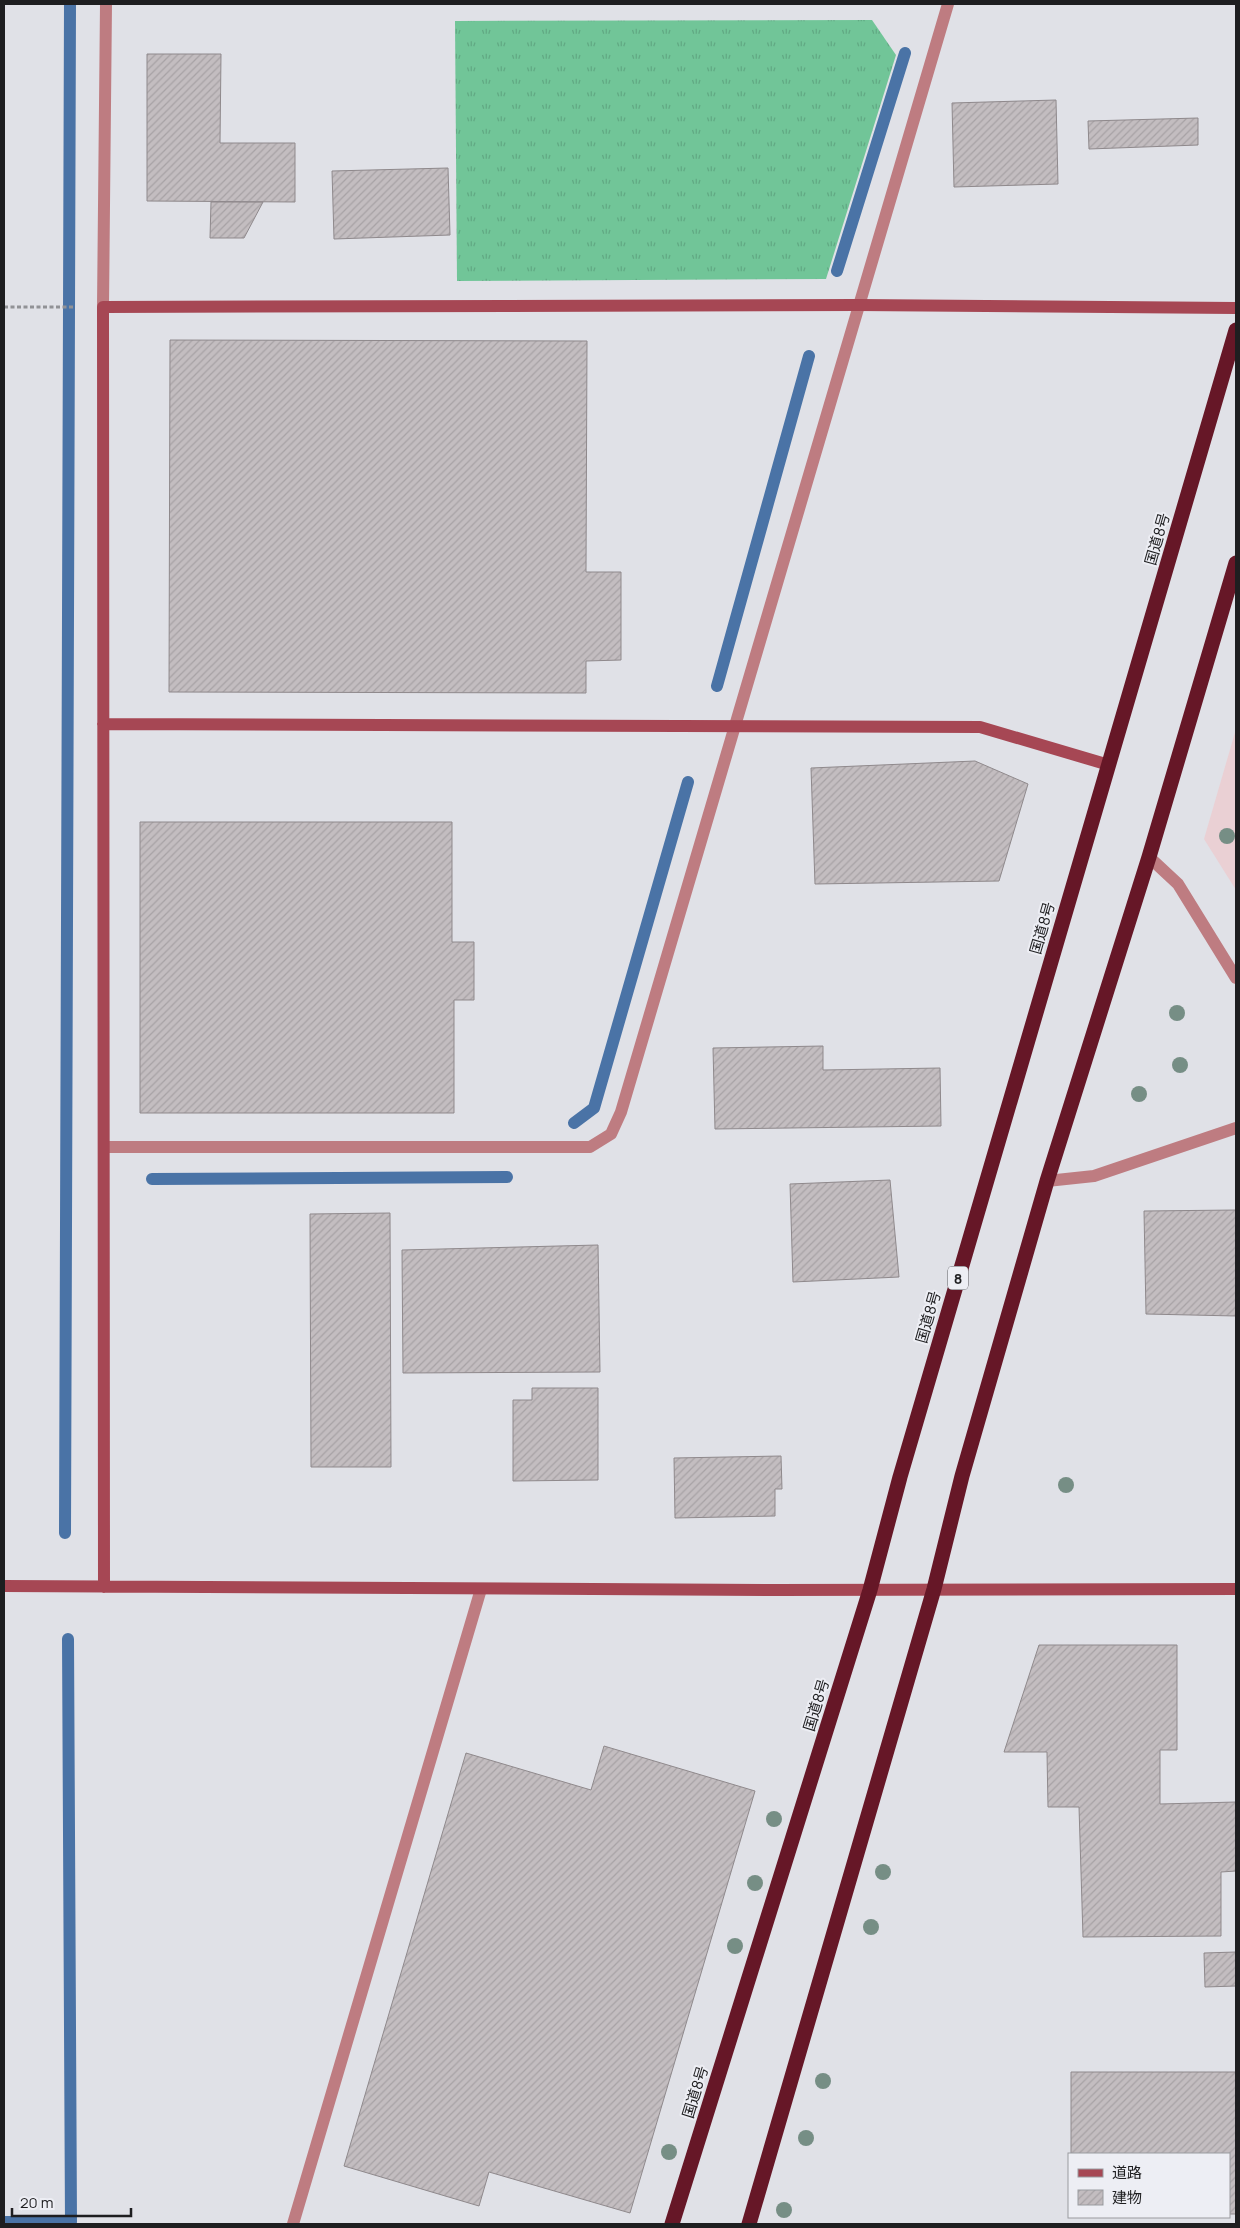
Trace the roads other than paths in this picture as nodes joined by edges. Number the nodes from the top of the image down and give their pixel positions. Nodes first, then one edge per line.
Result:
1 (106, 4) edge
2 (948, 4) edge
3 (858, 305) junction
4 (104, 306) junction
5 (1236, 308) edge
6 (1236, 330) edge
7 (1236, 563) edge
8 (103, 724) junction
9 (735, 726) junction
10 (1109, 765) junction
11 (1149, 857) junction
12 (1236, 978) edge
13 (1236, 1128) edge
14 (105, 1147) junction
15 (1047, 1181) junction
16 (4, 1586) edge
17 (104, 1587) junction
18 (482, 1589) junction
19 (1236, 1589) edge
20 (870, 1590) junction
21 (934, 1590) junction
22 (293, 2224) edge
23 (672, 2224) edge
24 (748, 2224) edge

1 - 4 street
2 - 3 street
3 - 4 street
3 - 5 street
3 - 9 street
4 - 8 street
6 - 10 highway, 国道8号 / 8
7 - 11 highway
8 - 9 street
8 - 14 street
9 - 10 street
9 - 14 street
10 - 20 highway, 国道8号 / 8
11 - 12 street
11 - 15 highway
13 - 15 street
14 - 17 street
15 - 21 highway
16 - 17 street
17 - 18 street
18 - 20 street
18 - 22 street
19 - 21 street
20 - 21 street
20 - 23 highway, 国道8号 / 8
21 - 24 highway

